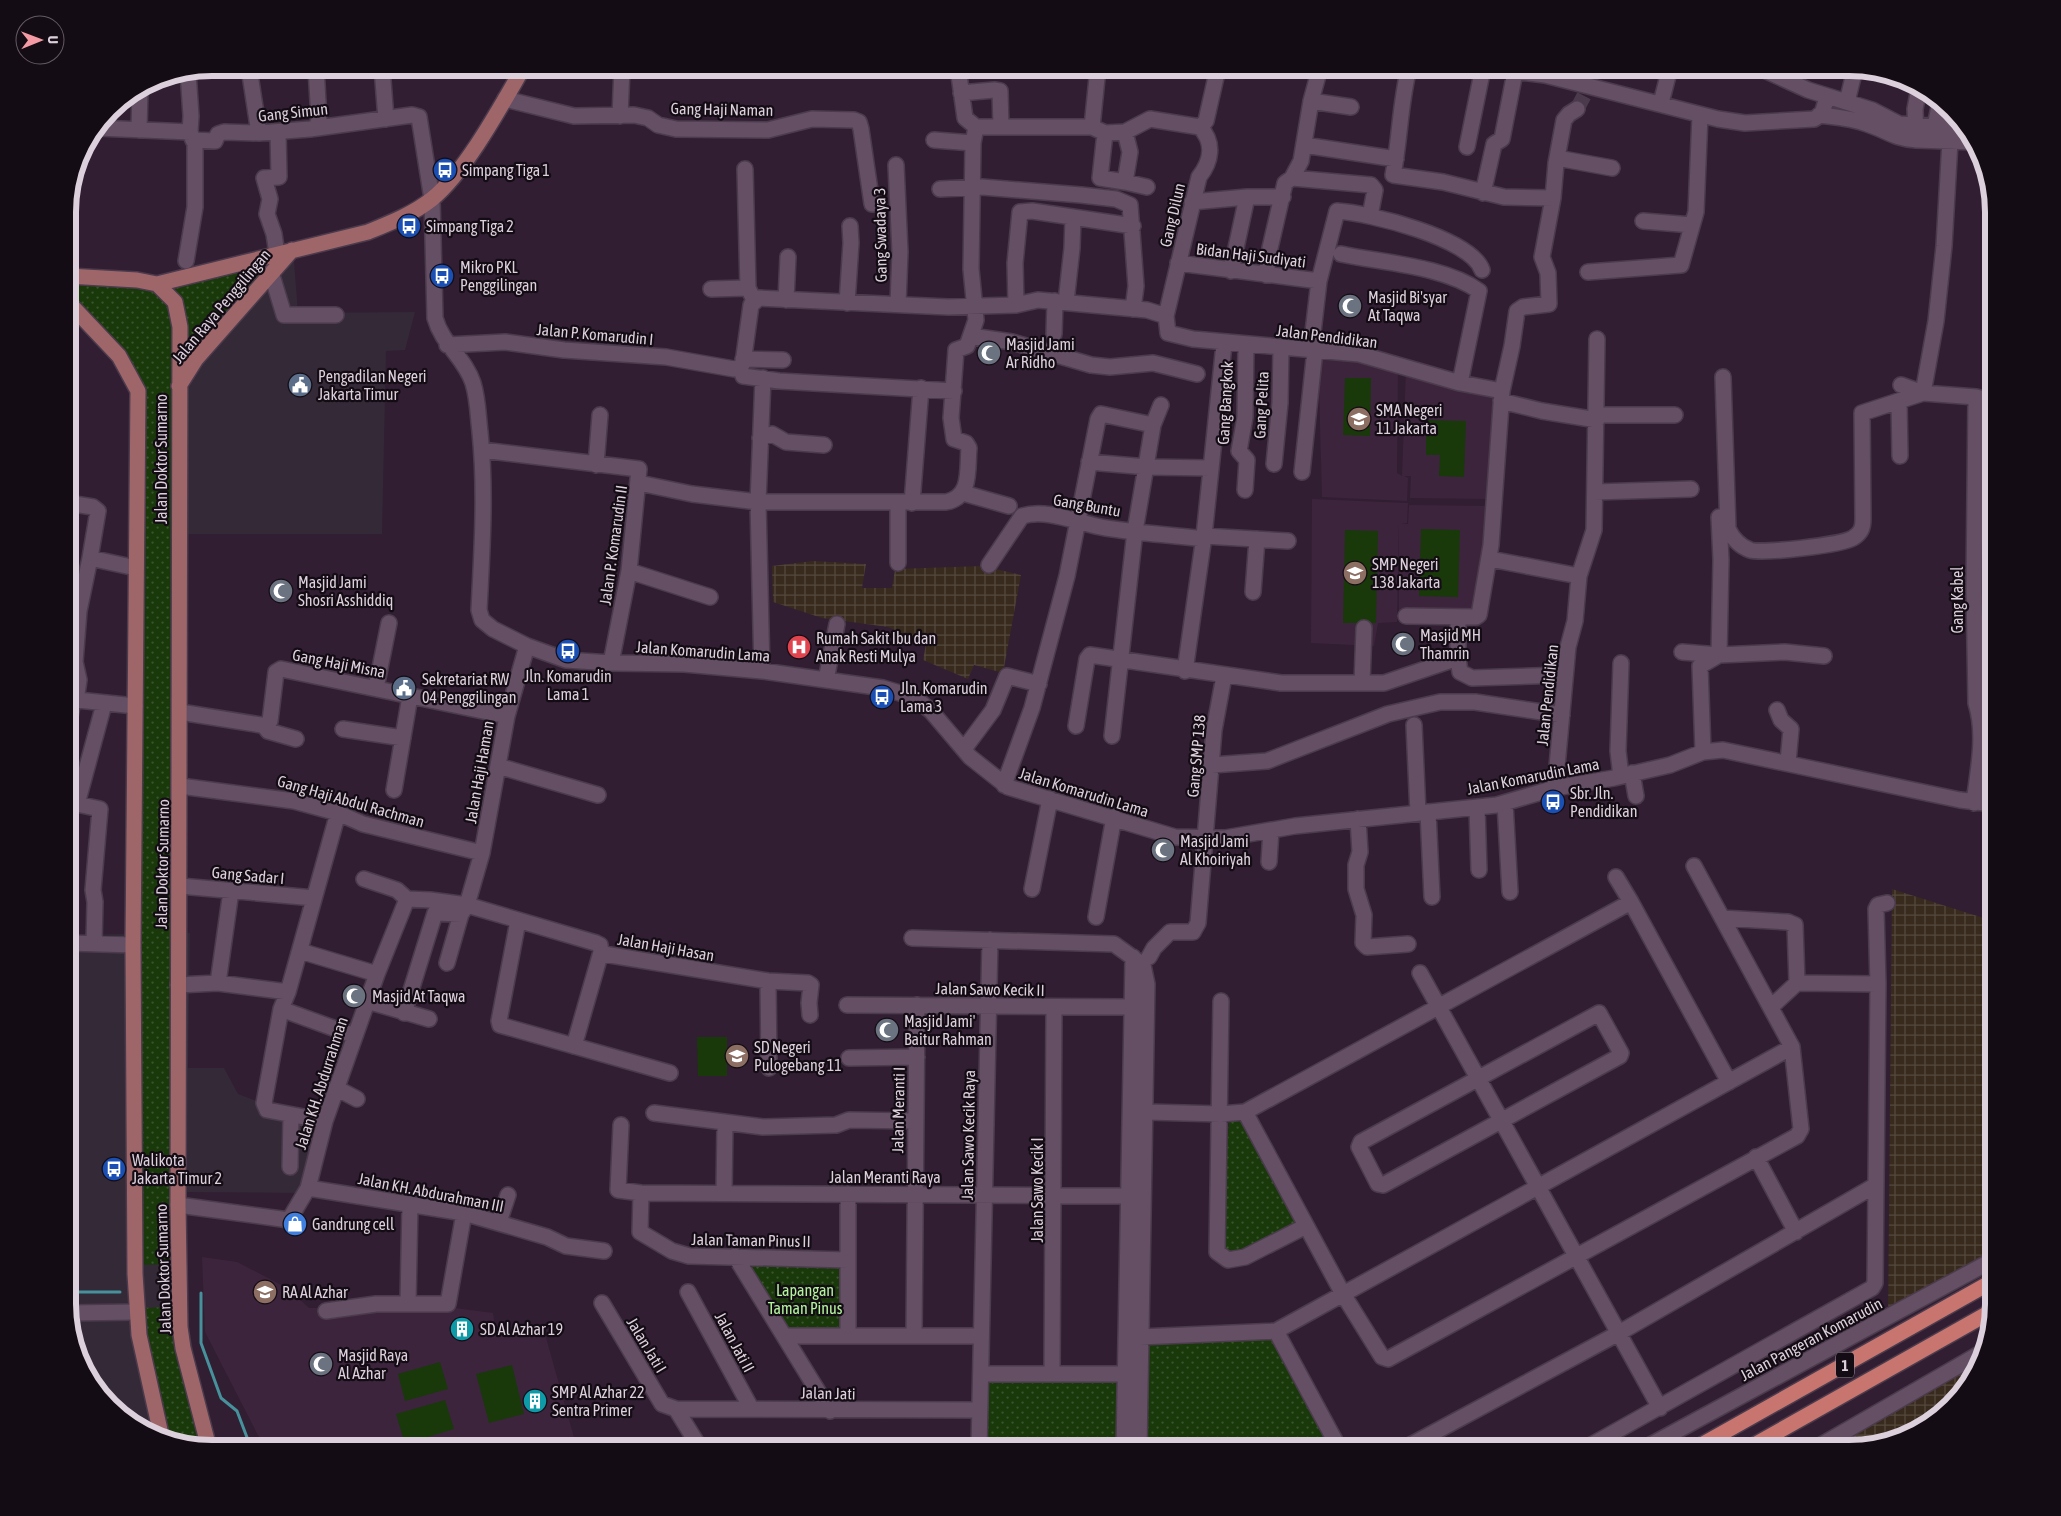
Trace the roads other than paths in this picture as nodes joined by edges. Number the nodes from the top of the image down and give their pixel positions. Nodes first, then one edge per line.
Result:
1 (1098, 76) edge
2 (1216, 76) edge
3 (1318, 76) edge
4 (1407, 76) edge
5 (1482, 76) edge
6 (1509, 76) edge
7 (1547, 76) edge
8 (1668, 76) edge
9 (1794, 76) edge
10 (1853, 76) edge
11 (251, 77) edge
12 (317, 77) edge
13 (383, 77) edge
14 (518, 77) edge
15 (622, 77) edge
16 (959, 77) edge
17 (188, 79) edge
18 (961, 93) junction
19 (1918, 96) edge
20 (140, 97) edge
21 (1826, 98) junction
22 (506, 99) junction
23 (1311, 101) junction
24 (1847, 102) junction
25 (1661, 103) junction
26 (1351, 107) dead end
27 (1577, 109) tunnel mouth
28 (1938, 110) edge
29 (1820, 114) junction
30 (1700, 115) junction
31 (620, 116) junction
32 (386, 119) junction
33 (1935, 126) junction
34 (976, 127) junction
35 (1001, 127) junction
36 (1200, 127) junction
37 (106, 128) edge
38 (316, 128) junction
39 (1955, 128) edge
40 (139, 130) junction
41 (1098, 130) junction
42 (278, 132) junction
43 (1125, 132) junction
44 (1915, 132) junction
45 (260, 133) junction
46 (193, 136) junction
47 (934, 140) dead end
48 (1950, 141) junction
49 (1964, 142) edge
50 (973, 143) junction
51 (1304, 146) junction
52 (1467, 147) dead end
53 (1557, 158) junction
54 (1396, 159) junction
55 (896, 165) dead end
56 (1612, 168) dead end
57 (745, 169) dead end
58 (1292, 178) junction
59 (1125, 182) junction
60 (1147, 188) dead end
61 (940, 189) dead end
62 (974, 189) junction
63 (1483, 193) junction
64 (1247, 197) junction
65 (1283, 197) junction
66 (1553, 198) junction
67 (432, 199) junction
68 (1192, 202) junction
69 (872, 204) dead end
70 (1370, 216) junction
71 (1073, 217) junction
72 (1643, 221) dead end
73 (1692, 224) junction
74 (850, 226) dead end
75 (1133, 226) junction
76 (293, 249) junction
77 (277, 254) junction
78 (1341, 254) dead end
79 (788, 257) dead end
80 (186, 261) dead end
81 (1178, 263) junction
82 (1482, 270) dead end
83 (1231, 271) junction
84 (271, 272) junction
85 (1588, 272) dead end
86 (1266, 275) junction
87 (77, 277) edge
88 (1319, 282) junction
89 (157, 284) junction
90 (711, 289) dead end
91 (751, 294) junction
92 (786, 300) junction
93 (847, 302) junction
94 (1060, 302) junction
95 (898, 304) junction
96 (975, 305) junction
97 (1016, 305) junction
98 (1134, 309) junction
99 (77, 312) edge
100 (336, 316) dead end
101 (1166, 316) junction
102 (1167, 331) joint
103 (1054, 334) dead end
104 (972, 336) junction
105 (1597, 339) dead end
106 (1224, 344) junction
107 (1246, 344) junction
108 (447, 345) junction
109 (1281, 347) junction
110 (1313, 350) junction
111 (783, 360) dead end
112 (742, 363) junction
113 (1197, 374) dead end
114 (763, 378) junction
115 (1460, 382) junction
116 (1901, 385) dead end
117 (178, 388) junction
118 (921, 388) junction
119 (954, 391) junction
120 (1923, 393) junction
121 (1501, 396) junction
122 (1976, 397) junction
123 (1985, 400) edge
124 (1899, 402) junction
125 (1161, 405) dead end
126 (600, 415) dead end
127 (1675, 415) dead end
128 (1597, 418) junction
129 (1153, 425) junction
130 (760, 438) junction
131 (824, 445) dead end
132 (482, 450) junction
133 (1900, 456) dead end
134 (1089, 462) junction
135 (1274, 464) dead end
136 (596, 465) junction
137 (1147, 467) junction
138 (1211, 468) junction
139 (1302, 472) dead end
140 (639, 483) junction
141 (1690, 489) dead end
142 (1245, 490) dead end
143 (1595, 492) junction
144 (963, 493) junction
145 (758, 502) junction
146 (905, 503) junction
147 (77, 505) edge
148 (1009, 506) dead end
149 (1076, 521) junction
150 (1135, 531) junction
151 (1204, 538) junction
152 (1257, 539) junction
153 (1288, 541) dead end
154 (90, 558) junction
155 (1490, 559) junction
156 (898, 563) dead end
157 (989, 565) dead end
158 (136, 568) junction
159 (629, 571) junction
160 (1579, 576) junction
161 (1253, 592) dead end
162 (710, 597) dead end
163 (1406, 616) dead end
164 (1458, 617) junction
165 (389, 623) dead end
166 (837, 624) dead end
167 (1364, 628) dead end
168 (77, 636) edge
169 (527, 646) junction
170 (1682, 652) dead end
171 (1719, 655) junction
172 (1824, 656) dead end
173 (1458, 658) junction
174 (1121, 661) junction
175 (611, 663) junction
176 (1622, 663) dead end
177 (77, 671) edge
178 (1185, 671) junction
179 (762, 672) junction
180 (1564, 675) junction
181 (1224, 676) junction
182 (826, 680) junction
183 (1362, 683) junction
184 (1039, 684) junction
185 (77, 686) edge
186 (376, 688) junction
187 (410, 696) junction
188 (77, 701) edge
189 (104, 704) junction
190 (135, 706) junction
191 (1777, 710) dead end
192 (1985, 711) edge
193 (180, 712) junction
194 (1562, 715) junction
195 (507, 716) junction
196 (1985, 719) edge
197 (1414, 725) dead end
198 (1076, 726) dead end
199 (265, 727) junction
200 (343, 729) dead end
201 (1112, 736) dead end
202 (403, 738) junction
203 (296, 739) dead end
204 (964, 749) junction
205 (1703, 752) junction
206 (1788, 762) junction
207 (1212, 765) junction
208 (498, 766) junction
209 (1627, 775) junction
210 (1004, 785) junction
211 (180, 786) junction
212 (1555, 788) junction
213 (394, 790) dead end
214 (598, 795) dead end
215 (1636, 796) dead end
216 (1050, 799) junction
217 (1974, 802) junction
218 (1505, 803) junction
219 (1985, 803) edge
220 (1477, 807) junction
221 (1423, 812) junction
222 (338, 813) junction
223 (1114, 817) junction
224 (1358, 819) junction
225 (1271, 830) junction
226 (1206, 839) junction
227 (482, 853) junction
228 (1269, 862) dead end
229 (1694, 866) dead end
230 (1479, 870) dead end
231 (1616, 877) dead end
232 (364, 879) dead end
233 (180, 886) junction
234 (1032, 889) dead end
235 (231, 891) junction
236 (1510, 892) dead end
237 (314, 898) junction
238 (1432, 898) dead end
239 (407, 899) junction
240 (1631, 902) junction
241 (1887, 902) dead end
242 (464, 910) junction
243 (1096, 917) dead end
244 (1722, 918) junction
245 (518, 921) junction
246 (912, 938) dead end
247 (990, 940) junction
248 (77, 943) edge
249 (94, 943) junction
250 (1408, 944) dead end
251 (133, 945) junction
252 (300, 951) junction
253 (601, 952) junction
254 (1133, 957) junction
255 (1149, 957) dead end
256 (447, 963) dead end
257 (1420, 973) dead end
258 (376, 974) junction
259 (768, 981) junction
260 (218, 983) junction
261 (1797, 983) junction
262 (1878, 984) junction
263 (178, 985) junction
264 (288, 992) junction
265 (367, 1001) junction
266 (1222, 1001) dead end
267 (847, 1004) dead end
268 (917, 1005) junction
269 (988, 1006) junction
270 (1054, 1007) junction
271 (1132, 1007) junction
272 (1771, 1007) junction
273 (1439, 1008) junction
274 (281, 1009) junction
275 (404, 1013) junction
276 (810, 1015) dead end
277 (430, 1019) dead end
278 (355, 1036) junction
279 (574, 1046) junction
280 (1792, 1047) junction
281 (917, 1057) junction
282 (849, 1058) dead end
283 (769, 1068) dead end
284 (670, 1073) dead end
285 (1478, 1078) junction
286 (1729, 1082) junction
287 (336, 1088) junction
288 (357, 1099) dead end
289 (1147, 1112) junction
290 (1245, 1112) junction
291 (654, 1113) dead end
292 (1221, 1114) junction
293 (292, 1116) junction
294 (1501, 1120) junction
295 (325, 1121) junction
296 (915, 1121) junction
297 (725, 1123) junction
298 (621, 1125) dead end
299 (1137, 1148) junction
300 (1756, 1157) junction
301 (290, 1167) dead end
302 (1876, 1185) junction
303 (1538, 1186) junction
304 (308, 1188) junction
305 (641, 1193) junction
306 (724, 1193) junction
307 (848, 1194) junction
308 (508, 1195) dead end
309 (914, 1195) junction
310 (984, 1195) junction
311 (1055, 1196) junction
312 (1129, 1196) junction
313 (410, 1204) junction
314 (178, 1205) junction
315 (464, 1213) junction
316 (499, 1222) junction
317 (1306, 1226) junction
318 (1796, 1232) junction
319 (604, 1251) dead end
320 (735, 1256) junction
321 (1577, 1257) junction
322 (848, 1260) junction
323 (1135, 1260) junction
324 (1985, 1265) edge
325 (1985, 1286) edge
326 (688, 1292) dead end
327 (1343, 1294) junction
328 (408, 1303) junction
329 (602, 1303) dead end
330 (326, 1310) dead end
331 (137, 1312) junction
332 (77, 1313) edge
333 (1984, 1315) edge
334 (1276, 1331) junction
335 (1619, 1333) junction
336 (848, 1335) junction
337 (786, 1336) junction
338 (914, 1336) junction
339 (981, 1336) junction
340 (1140, 1337) junction
341 (1974, 1357) edge
342 (981, 1374) junction
343 (1052, 1374) junction
344 (1126, 1374) junction
345 (669, 1407) junction
346 (751, 1408) junction
347 (1660, 1408) junction
348 (980, 1410) junction
349 (830, 1411) junction
350 (160, 1429) edge
351 (208, 1440) edge
352 (694, 1440) edge
353 (979, 1440) edge
354 (1124, 1440) edge
355 (1139, 1440) edge
356 (1335, 1440) edge
357 (1420, 1440) edge
358 (1601, 1440) edge
359 (1660, 1440) edge
360 (1710, 1440) edge
361 (1763, 1440) edge
362 (1830, 1440) edge

1 - 41 street
2 - 36 street
3 - 23 street
4 - 54 street
5 - 52 street
6 - 63 street
7 - 25 street
8 - 25 street
9 - 21 street
10 - 24 street
11 - 45 street
12 - 38 street
13 - 32 street
14 - 22 main road, Jalan Raya Penggilingan
15 - 31 street
16 - 18 street
17 - 46 street
18 - 34 street
18 - 35 street
19 - 44 street
20 - 40 street
21 - 24 street
21 - 29 street
22 - 31 street, Gang Haji Naman
22 - 67 main road, Jalan Raya Penggilingan
23 - 26 street
23 - 51 street
24 - 44 street
25 - 30 street
27 - 53 street
28 - 33 street
29 - 30 street
29 - 44 street
30 - 73 street
31 - 69 street, Gang Haji Naman
32 - 38 street, Gang Simun
32 - 67 street, Gang Simun
33 - 39 street
33 - 44 street
34 - 35 street
34 - 50 street
35 - 41 street
36 - 43 street
36 - 68 street, Gang Dilun
37 - 40 street, Gang Simun
38 - 42 street, Gang Simun
40 - 46 street, Gang Simun
41 - 43 street
41 - 59 street
42 - 45 street, Gang Simun
42 - 77 street
43 - 59 street
44 - 48 street
45 - 46 street, Gang Simun
46 - 80 street
47 - 50 street
48 - 49 street
48 - 120 street
50 - 62 street
51 - 54 street
51 - 58 street
53 - 56 street
53 - 66 street
54 - 63 street
55 - 95 street, Gang Swadaya 3
57 - 91 street
58 - 65 street
58 - 70 street
59 - 60 street
61 - 62 street
62 - 75 street
62 - 96 street
63 - 66 street
64 - 65 street
64 - 68 street
64 - 83 street
65 - 86 street
66 - 121 street
67 - 76 main road, Jalan Raya Penggilingan
67 - 108 street, Jalan Komarudin Lama
68 - 81 street, Gang Dilun
70 - 82 street
70 - 88 street
71 - 75 street
71 - 94 street
71 - 97 street
72 - 73 street
73 - 85 street
74 - 93 street
75 - 98 street
76 - 77 main road, Jalan Raya Penggilingan
76 - 84 main road, Jalan Raya Penggilingan
77 - 89 main road, Jalan Raya Penggilingan
78 - 115 street
79 - 92 street
81 - 83 street, Bidan Haji Sudiyati
81 - 101 street, Gang Dilun
83 - 86 street, Bidan Haji Sudiyati
84 - 100 street
84 - 117 main road, Jalan Raya Penggilingan
86 - 88 street, Bidan Haji Sudiyati
87 - 89 main road
88 - 110 street
89 - 117 main road, Jalan Doktor Sumarno
90 - 91 street
91 - 92 street
91 - 112 street
92 - 93 street
93 - 95 street
94 - 97 street
94 - 98 street
94 - 103 street
95 - 96 street
96 - 97 street
96 - 104 street
98 - 101 street
99 - 158 main road, Jalan Doktor Sumarno
101 - 102 street, Gang Dilun
102 - 106 street, Jalan Pendidikan
104 - 113 street
104 - 119 street
105 - 128 street, Jalan Pendidikan
106 - 107 street, Jalan Pendidikan
106 - 138 street
107 - 109 street, Jalan Pendidikan
107 - 142 street, Gang Bangkok
108 - 112 street, Jalan P. Komarudin I
108 - 132 street, Jalan Komarudin Lama
109 - 110 street, Jalan Pendidikan
109 - 135 street, Gang Pelita
110 - 115 street, Jalan Pendidikan
110 - 139 street
111 - 112 street, Jalan P. Komarudin I
112 - 114 street
114 - 118 street
114 - 130 street
115 - 121 street, Jalan Pendidikan
116 - 120 street
117 - 193 main road, Jalan Doktor Sumarno
118 - 119 street
118 - 146 street
119 - 144 street
120 - 122 street
120 - 124 street
121 - 128 street, Jalan Pendidikan
121 - 155 street
122 - 123 street
122 - 192 street, Gang Kabel
124 - 133 street
124 - 171 street
125 - 129 street
126 - 136 street
127 - 128 street
128 - 143 street, Jalan Pendidikan
129 - 134 street
129 - 137 street
130 - 131 street
130 - 145 street
132 - 136 street, Jalan P. Komarudin II
132 - 169 street, Jalan Komarudin Lama
134 - 137 street
134 - 149 street
136 - 140 street, Jalan P. Komarudin II
137 - 138 street
137 - 150 street
138 - 151 street
140 - 145 street
140 - 159 street, Jalan P. Komarudin II
141 - 143 street
143 - 160 street, Jalan Pendidikan
144 - 146 street
144 - 148 street
145 - 146 street
145 - 179 street
146 - 156 street
147 - 154 street
149 - 150 street, Gang Buntu
149 - 157 street, Gang Buntu
149 - 184 street
150 - 151 street, Gang Buntu
150 - 174 street
151 - 152 street, Gang Buntu
151 - 178 street
152 - 153 street, Gang Buntu
152 - 161 street
154 - 158 street
154 - 168 street
155 - 160 street
155 - 164 street
158 - 190 main road, Jalan Doktor Sumarno
159 - 162 street
159 - 175 street, Jalan P. Komarudin II
160 - 180 street, Jalan Pendidikan
163 - 164 street
164 - 173 street
165 - 186 street
166 - 182 street
167 - 183 street
169 - 175 street, Jalan Komarudin Lama
169 - 195 street, Jalan Haji Haman
170 - 171 street
171 - 172 street
171 - 205 street
173 - 180 street
173 - 183 street
174 - 178 street
174 - 198 street
174 - 201 street
175 - 179 street, Jalan Komarudin Lama
176 - 209 street
177 - 185 street
178 - 181 street
179 - 182 street, Jalan Komarudin Lama
180 - 194 street, Jalan Pendidikan
181 - 183 street
181 - 207 street, Gang SMP 138
182 - 204 street, Jalan Komarudin Lama
184 - 204 street
184 - 210 street
186 - 187 street, Gang Haji Misna
186 - 199 street, Gang Haji Misna
187 - 195 street, Gang Haji Misna
187 - 202 street
188 - 189 street
189 - 190 street
189 - 249 street
190 - 251 main road, Jalan Doktor Sumarno
191 - 206 street
193 - 199 street
193 - 211 main road, Jalan Doktor Sumarno
194 - 207 street
194 - 212 street, Jalan Pendidikan
195 - 208 street, Jalan Haji Haman
196 - 217 street, Gang Kabel
197 - 221 street
199 - 203 street
200 - 202 street
202 - 213 street
204 - 210 street, Jalan Komarudin Lama
205 - 206 street, Jalan Komarudin Lama
205 - 209 street, Jalan Komarudin Lama
206 - 217 street, Jalan Komarudin Lama
207 - 226 street, Gang SMP 138
208 - 214 street
208 - 227 street, Jalan Haji Haman
209 - 212 street, Jalan Komarudin Lama
209 - 215 street
210 - 216 street, Jalan Komarudin Lama
211 - 222 street, Gang Haji Abdul Rachman
211 - 233 main road, Jalan Doktor Sumarno
212 - 218 street, Jalan Komarudin Lama
216 - 223 street, Jalan Komarudin Lama
216 - 234 street
217 - 219 street, Jalan Komarudin Lama
218 - 220 street, Jalan Komarudin Lama
218 - 236 street
220 - 221 street, Jalan Komarudin Lama
220 - 230 street
221 - 224 street, Jalan Komarudin Lama
221 - 238 street
222 - 227 street, Gang Haji Abdul Rachman
222 - 237 street
223 - 226 street, Jalan Komarudin Lama
223 - 243 street
224 - 225 street, Jalan Komarudin Lama
224 - 250 street
225 - 226 street, Jalan Komarudin Lama
225 - 228 street
226 - 255 street, Gang SMP 138
227 - 242 street, Jalan Haji Haman
229 - 244 street
231 - 240 street
232 - 239 street
233 - 235 street, Gang Sadar I
233 - 263 main road, Jalan Doktor Sumarno
235 - 237 street, Gang Sadar I
235 - 260 street
237 - 252 street
239 - 242 street
239 - 258 street, Jalan KH. Abdurrahman
240 - 273 street
240 - 286 street
241 - 262 street
242 - 245 street, Jalan Haji Hasan
242 - 256 street, Jalan Haji Haman
242 - 275 street
244 - 261 street
244 - 272 street
245 - 253 street, Jalan Haji Hasan
245 - 279 street
246 - 247 street
247 - 254 street
247 - 269 street, Jalan Sawo Kecik Raya
248 - 249 street
249 - 251 street
251 - 331 main road, Jalan Doktor Sumarno
252 - 258 street
252 - 264 street
253 - 259 street, Jalan Haji Hasan
253 - 279 street
254 - 271 street
254 - 289 street
257 - 273 street
258 - 265 street, Jalan KH. Abdurrahman
259 - 276 street, Jalan Haji Hasan
259 - 283 street
260 - 263 street
260 - 264 street
261 - 262 street
261 - 272 street
262 - 302 street
263 - 314 main road, Jalan Doktor Sumarno
264 - 274 street
265 - 275 street
265 - 278 street, Jalan KH. Abdurrahman
266 - 292 street
267 - 268 street, Jalan Sawo Kecik II
268 - 269 street, Jalan Sawo Kecik II
268 - 281 street, Jalan Meranti I
269 - 270 street, Jalan Sawo Kecik II
269 - 310 street, Jalan Sawo Kecik Raya
270 - 271 street, Jalan Sawo Kecik II
270 - 311 street, Jalan Sawo Kecik I
271 - 299 street
272 - 280 street
273 - 285 street
273 - 290 street
274 - 278 street
274 - 293 street
275 - 277 street
278 - 287 street, Jalan KH. Abdurrahman
279 - 284 street
280 - 286 street
280 - 300 street
281 - 282 street
281 - 296 street, Jalan Meranti I
285 - 294 street
285 - 294 street
285 - 294 street
286 - 303 street
287 - 288 street
287 - 295 street, Jalan KH. Abdurrahman
289 - 292 street
289 - 299 street
290 - 292 street
290 - 317 street
291 - 297 street
292 - 317 street
293 - 295 street
293 - 301 street
294 - 303 street
295 - 304 street, Jalan KH. Abdurrahman
296 - 297 street
296 - 309 street, Jalan Meranti I
297 - 306 street
298 - 305 street, Jalan Meranti Raya
299 - 312 street
299 - 323 street
300 - 318 street
300 - 321 street
302 - 318 street
302 - 347 street
303 - 321 street
303 - 327 street
304 - 313 street, Jalan KH. Abdurahman III
304 - 314 street, Jalan KH. Abdurrahman
305 - 306 street, Jalan Meranti Raya
305 - 320 street, Jalan Taman Pinus II
306 - 307 street, Jalan Meranti Raya
307 - 309 street, Jalan Meranti Raya
307 - 322 street
308 - 316 street
309 - 310 street, Jalan Meranti Raya
309 - 338 street, Jalan Meranti I
310 - 311 street, Jalan Meranti Raya
310 - 339 street, Jalan Sawo Kecik Raya
311 - 312 street, Jalan Meranti Raya
311 - 343 street, Jalan Sawo Kecik I
312 - 323 street
313 - 315 street, Jalan KH. Abdurahman III
313 - 328 street
314 - 351 main road, Jalan Doktor Sumarno
315 - 316 street, Jalan KH. Abdurahman III
315 - 328 street
316 - 319 street, Jalan KH. Abdurahman III
317 - 327 street
318 - 335 street
320 - 322 street, Jalan Taman Pinus II
320 - 337 street
321 - 327 street
321 - 335 street
322 - 336 street
323 - 340 street
323 - 344 street
324 - 359 street, Jalan Pangeran Komarudin
325 - 360 highway, 1
326 - 346 street, Jalan Jati II
327 - 334 street
328 - 330 street
329 - 345 street, Jalan Jati I
331 - 332 street
331 - 350 main road, Jalan Doktor Sumarno
333 - 361 highway, 1
334 - 340 street
334 - 356 street
335 - 347 street
335 - 357 street
336 - 337 street
336 - 338 street
337 - 349 street
338 - 339 street
339 - 342 street, Jalan Sawo Kecik Raya
340 - 355 street
341 - 362 street
342 - 343 street
342 - 348 street, Jalan Sawo Kecik Raya
343 - 344 street
344 - 354 street
345 - 346 street, Jalan Jati
345 - 352 street
346 - 349 street, Jalan Jati
347 - 358 street
348 - 349 street, Jalan Jati
348 - 353 street, Jalan Sawo Kecik Raya

